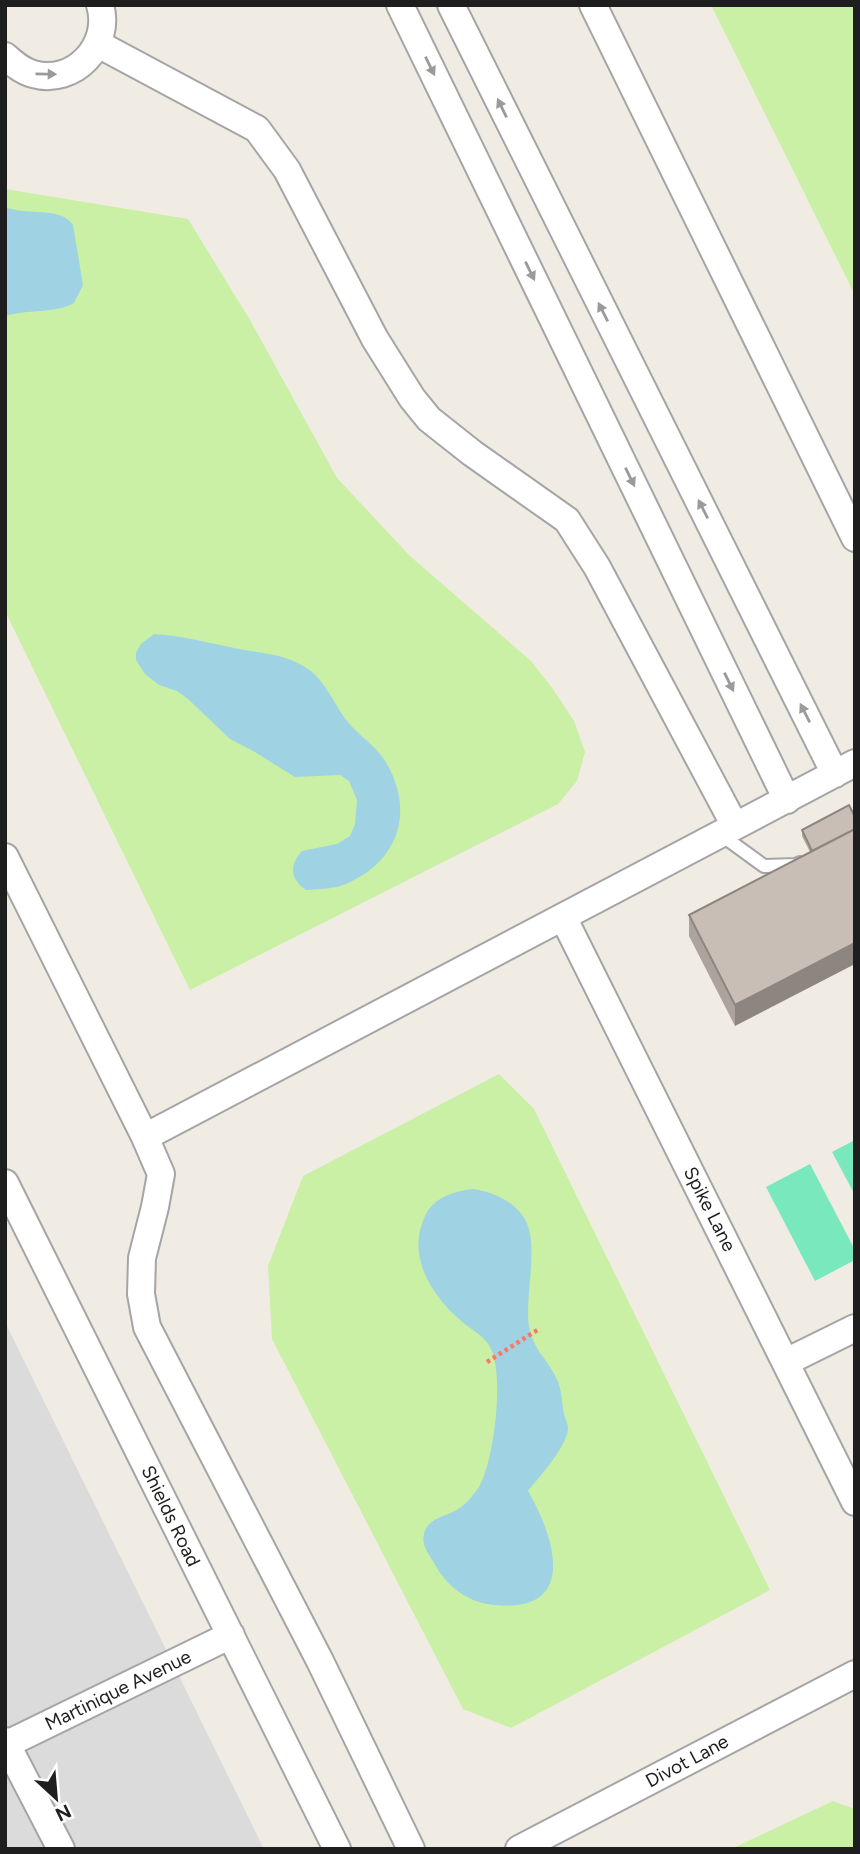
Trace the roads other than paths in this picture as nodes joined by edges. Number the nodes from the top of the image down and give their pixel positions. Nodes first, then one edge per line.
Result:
1 (100, 5) edge
2 (400, 5) edge
3 (451, 5) edge
4 (593, 5) edge
5 (98, 44) junction
6 (5, 56) edge
7 (855, 538) edge
8 (845, 769) edge
9 (787, 800) junction
10 (728, 830) junction
11 (5, 857) edge
12 (807, 859) edge
13 (564, 917) junction
14 (145, 1137) junction
15 (5, 1183) edge
16 (855, 1328) edge
17 (786, 1362) junction
18 (855, 1502) edge
19 (230, 1635) junction
20 (855, 1674) edge
21 (6, 1743) edge
22 (61, 1849) edge
23 (337, 1849) edge
24 (411, 1849) edge
25 (519, 1849) edge

1 - 5 street
2 -> 9 street
8 -> 3 street
4 - 7 street
6 -> 5 street
5 - 10 street
8 - 9 street
9 - 10 street
10 - 12 lane
10 - 13 street
11 - 14 street
13 - 14 street
13 - 17 street, Spike Lane
14 - 24 street
15 - 19 street, Shields Road
16 - 17 street
17 - 18 street, Spike Lane
19 - 21 street, Martinique Avenue
19 - 23 street, Shields Road
20 - 25 street, Divot Lane
21 - 22 street

